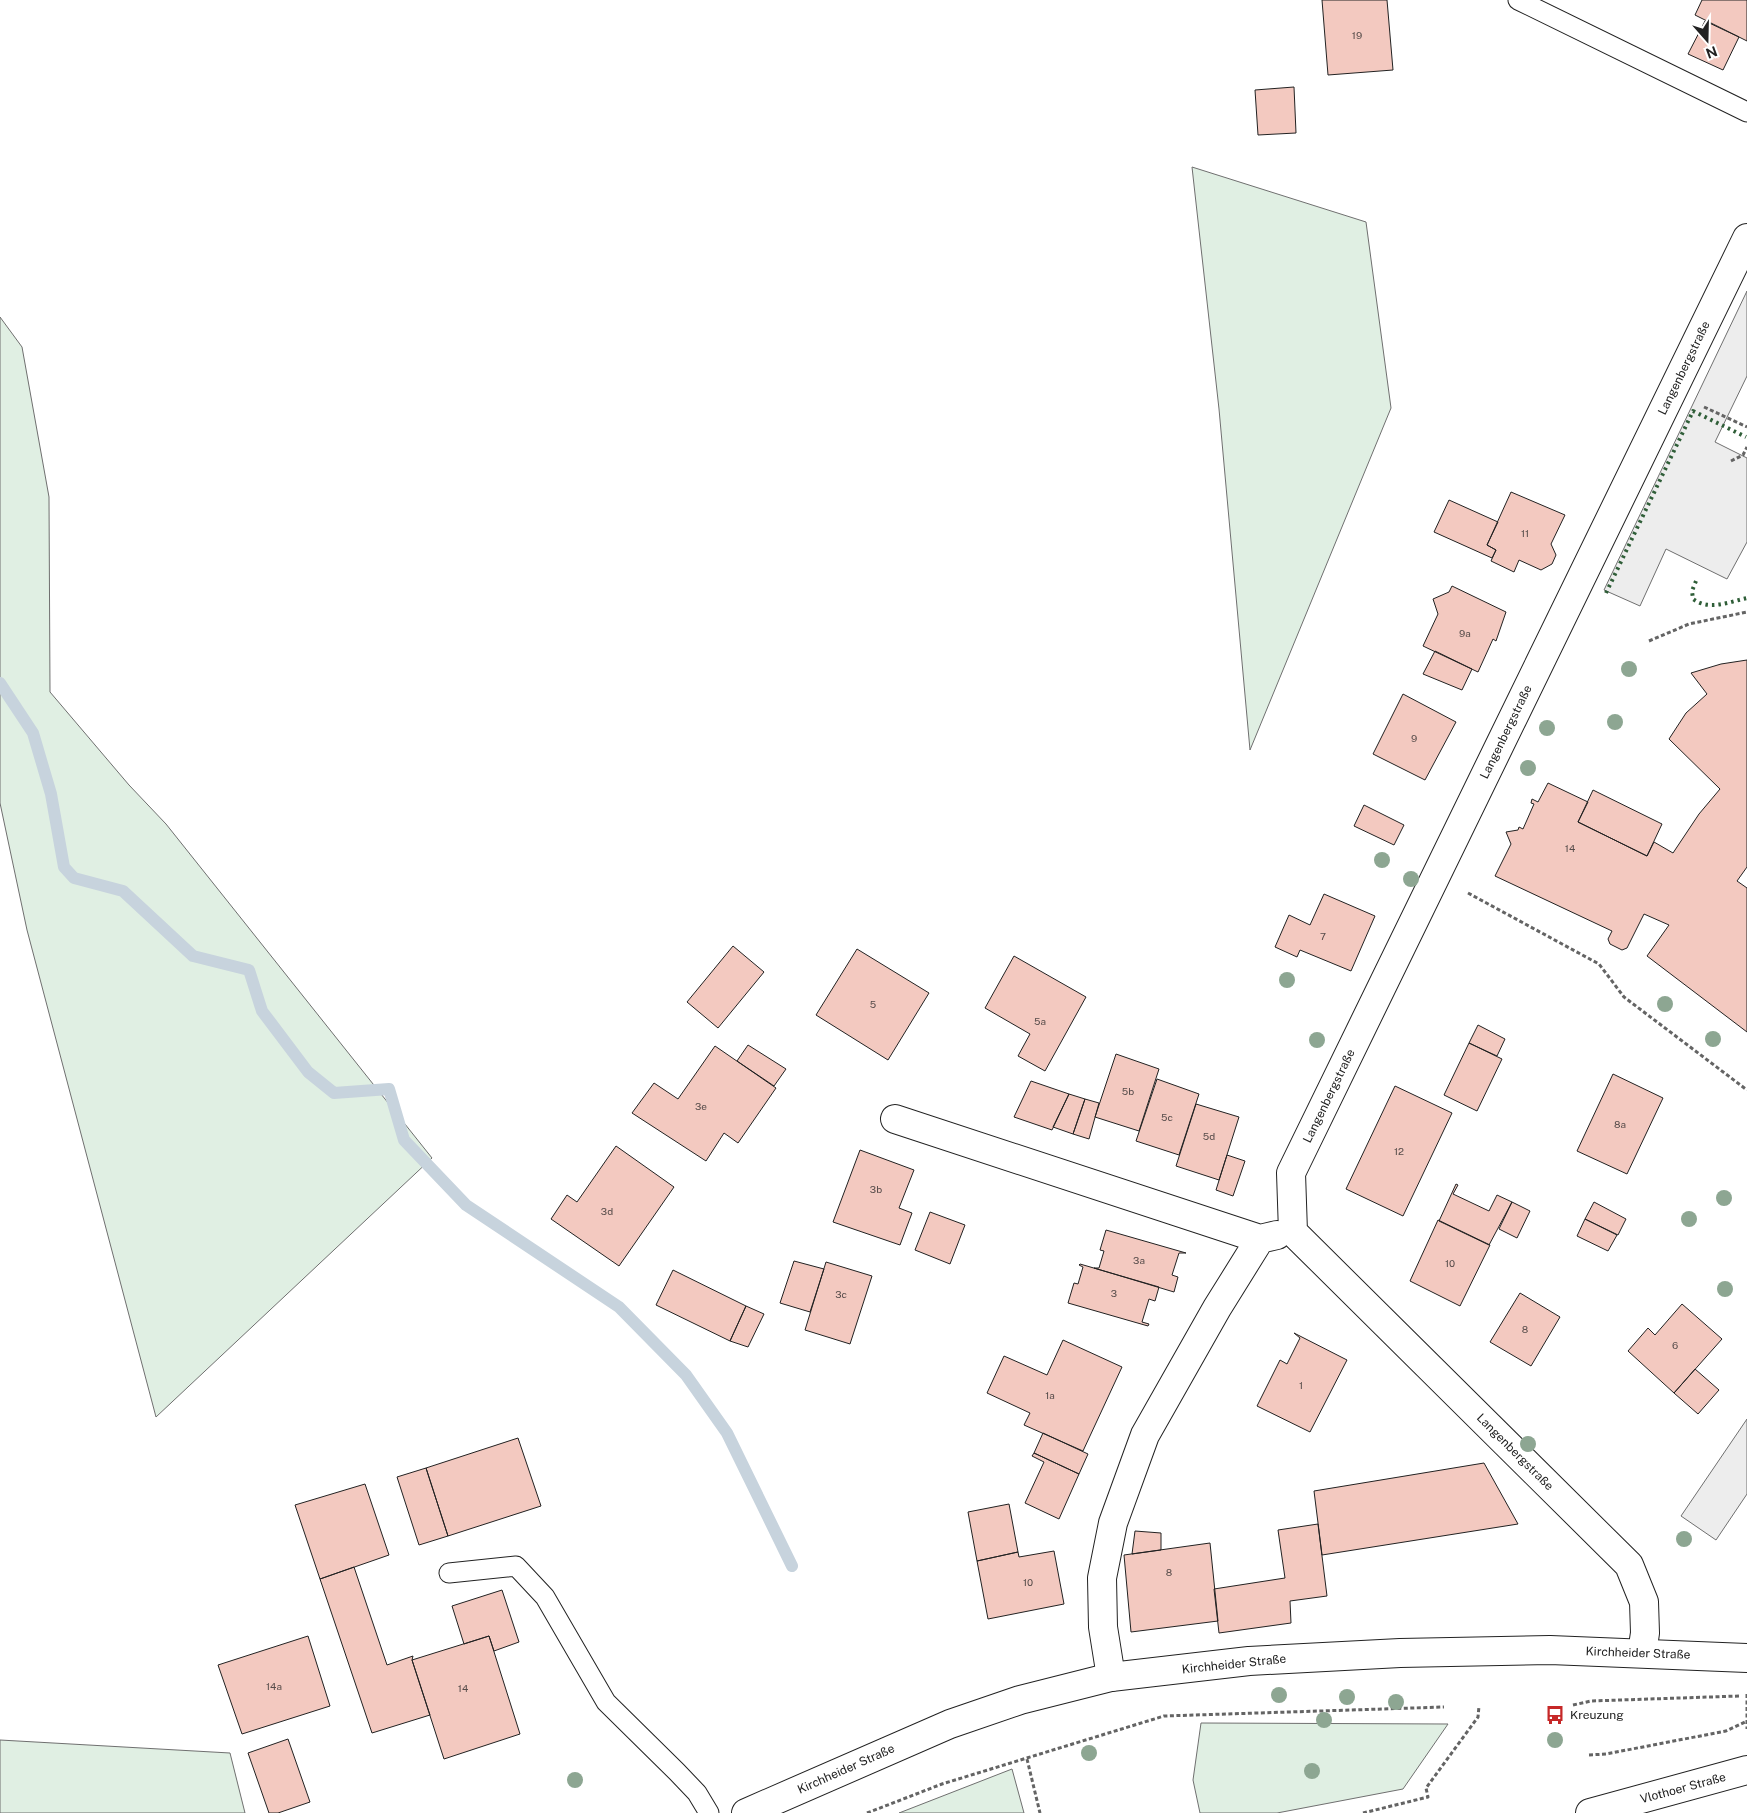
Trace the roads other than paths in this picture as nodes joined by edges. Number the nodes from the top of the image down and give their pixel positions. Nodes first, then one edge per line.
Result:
1 (1518, 0) edge
2 (1747, 112) edge
3 (1747, 238) edge
4 (895, 1119) dead end
5 (1293, 1232) junction
6 (1260, 1239) junction
7 (449, 1572) dead end
8 (1642, 1653) junction
9 (1747, 1658) edge
10 (1111, 1677) junction
11 (1747, 1770) edge
12 (709, 1813) edge
13 (746, 1813) edge
14 (1590, 1813) edge

1 - 2 lane
3 - 5 street, Langenbergstraße
4 - 6 street
5 - 6 street
5 - 8 street, Langenbergstraße
6 - 10 street
7 - 12 lane
8 - 9 street, Kirchheider Straße
8 - 10 street, Kirchheider Straße
10 - 13 street, Kirchheider Straße
11 - 14 street, Vlothoer Straße

